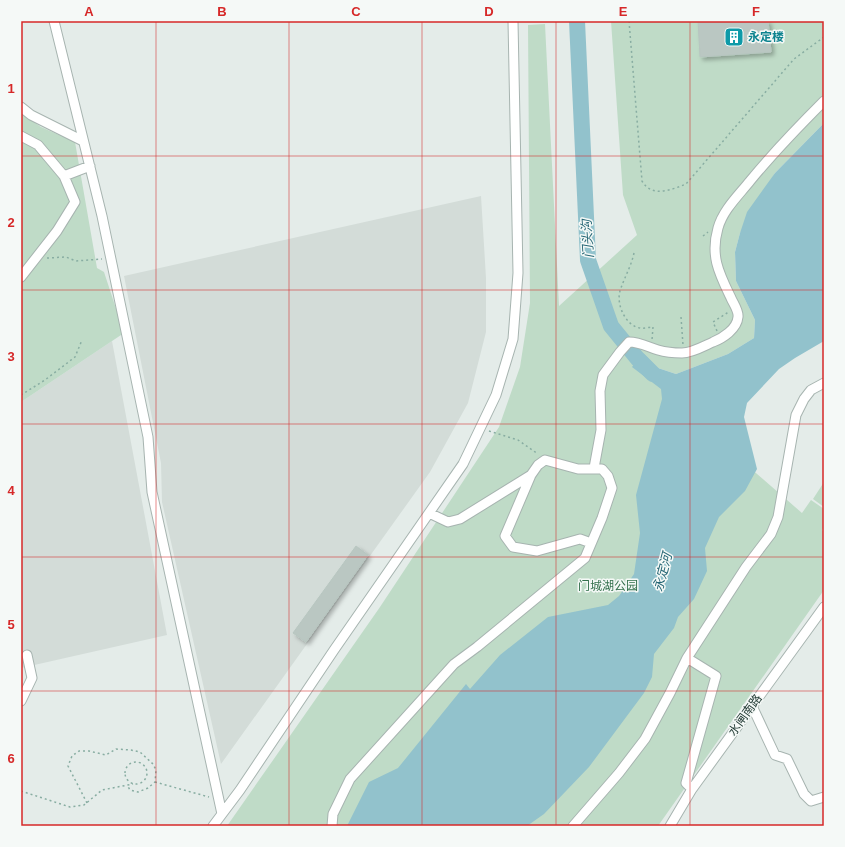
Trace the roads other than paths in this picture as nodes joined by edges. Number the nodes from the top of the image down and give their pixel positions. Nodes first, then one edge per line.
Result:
1 (54, 21) edge
2 (513, 21) edge
3 (824, 101) edge
4 (21, 107) edge
5 (21, 136) edge
6 (83, 140) junction
7 (90, 166) junction
8 (64, 176) junction
9 (21, 277) edge
10 (824, 383) edge
11 (594, 468) junction
12 (531, 475) junction
13 (429, 513) junction
14 (591, 543) junction
15 (824, 607) edge
16 (27, 655) dead end
17 (687, 658) junction
18 (21, 701) edge
19 (752, 706) junction
20 (692, 789) junction
21 (824, 797) edge
22 (222, 814) junction
23 (213, 826) edge
24 (332, 826) edge
25 (572, 826) edge
26 (670, 826) edge

1 - 6 street
2 - 13 street
3 - 11 street
4 - 6 street
5 - 8 street
6 - 7 street
7 - 8 street
7 - 22 street
8 - 9 street
10 - 17 street
11 - 12 street
11 - 14 street
12 - 13 street
12 - 14 street
13 - 22 street
14 - 24 street
15 - 19 street, 水闸南路
16 - 18 street
17 - 20 street
17 - 25 street
19 - 20 street, 水闸南路
19 - 21 street
20 - 26 street, 水闸南路
22 - 23 street

